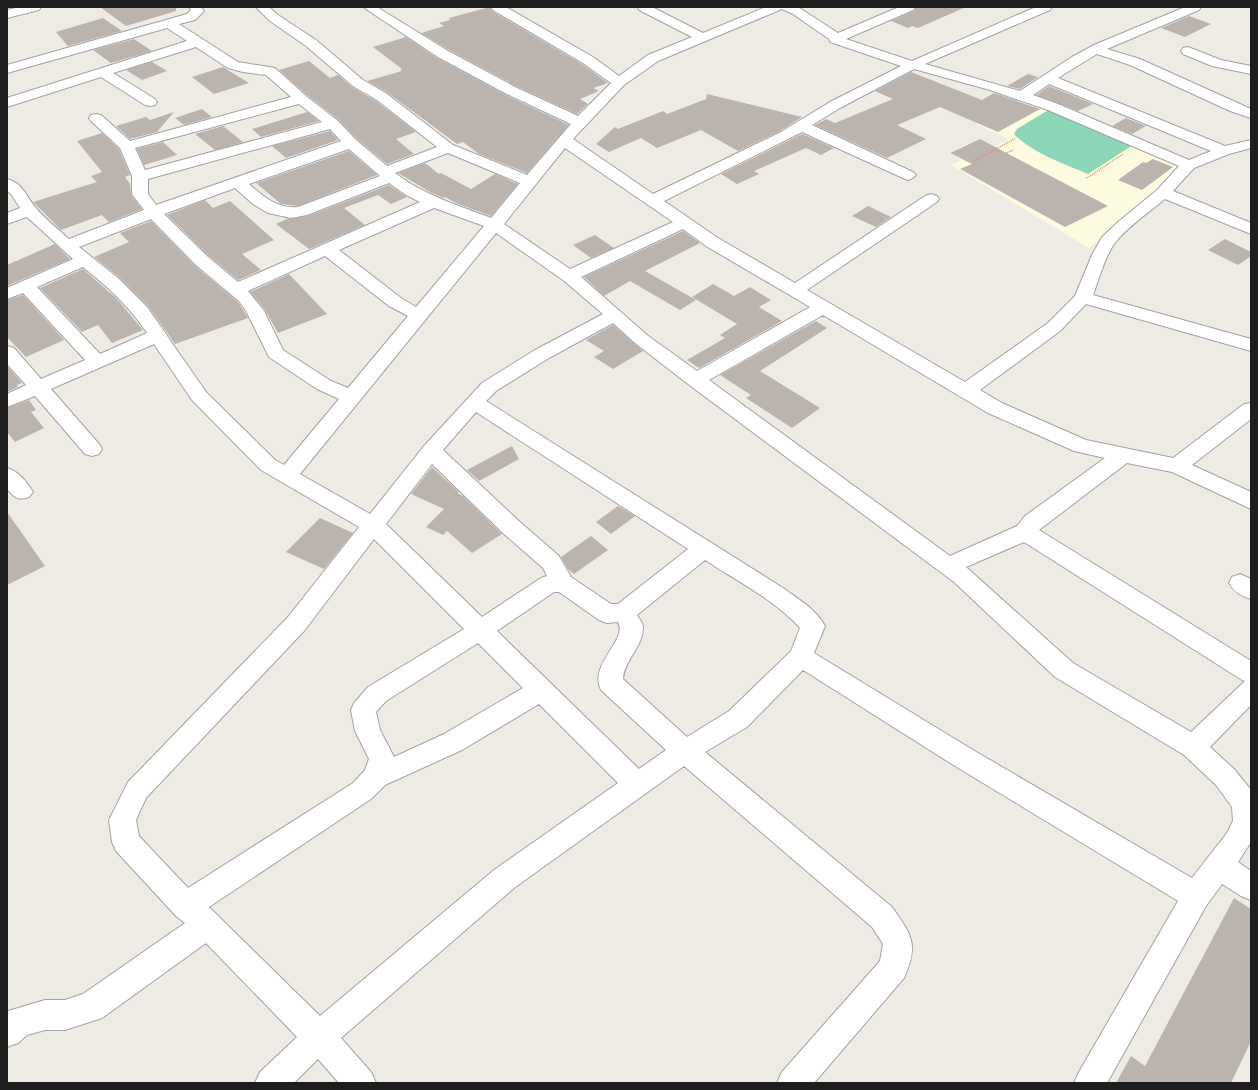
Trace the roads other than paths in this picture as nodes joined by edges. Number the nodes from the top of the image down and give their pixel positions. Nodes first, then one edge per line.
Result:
1 (35, 7) edge
2 (195, 7) edge
3 (262, 7) edge
4 (369, 7) edge
5 (643, 7) edge
6 (777, 7) edge
7 (909, 7) edge
8 (1046, 7) edge
9 (1195, 7) edge
10 (501, 8) edge
11 (797, 8) edge
12 (7, 14) edge
13 (168, 23) junction
14 (702, 38) junction
15 (835, 38) junction
16 (197, 42) junction
17 (1096, 50) junction
18 (1188, 51) dead end
19 (912, 65) junction
20 (7, 69) edge
21 (1251, 70) edge
22 (103, 73) junction
23 (1048, 79) junction
24 (619, 82) junction
25 (1022, 96) junction
26 (301, 99) junction
27 (150, 102) dead end
28 (7, 103) edge
29 (1251, 114) edge
30 (96, 118) dead end
31 (581, 123) junction
32 (333, 124) junction
33 (801, 126) junction
34 (564, 140) junction
35 (351, 143) junction
36 (1251, 144) edge
37 (127, 146) junction
38 (448, 148) junction
39 (1224, 151) junction
40 (1189, 165) junction
41 (388, 174) junction
42 (908, 175) dead end
43 (140, 176) junction
44 (237, 182) junction
45 (530, 182) junction
46 (7, 184) edge
47 (1164, 193) junction
48 (931, 199) dead end
49 (652, 201) junction
50 (433, 202) junction
51 (29, 210) junction
52 (153, 212) junction
53 (7, 218) edge
54 (684, 223) junction
55 (495, 225) junction
56 (1251, 229) edge
57 (67, 246) junction
58 (327, 249) junction
59 (84, 261) junction
60 (569, 276) junction
61 (26, 286) junction
62 (237, 289) junction
63 (795, 291) junction
64 (7, 294) edge
65 (1083, 298) junction
66 (823, 307) junction
67 (420, 315) junction
68 (615, 315) junction
69 (157, 336) junction
70 (1251, 345) edge
71 (7, 352) edge
72 (97, 362) junction
73 (695, 380) junction
74 (37, 388) junction
75 (966, 391) junction
76 (350, 397) junction
77 (7, 401) edge
78 (474, 402) junction
79 (1251, 409) edge
80 (92, 449) dead end
81 (431, 451) junction
82 (1123, 455) junction
83 (1177, 466) junction
84 (7, 475) edge
85 (287, 475) junction
86 (22, 492) dead end
87 (1251, 501) edge
88 (372, 525) junction
89 (1025, 532) junction
90 (704, 549) junction
91 (948, 566) junction
92 (563, 583) junction
93 (624, 612) junction
94 (479, 630) junction
95 (801, 657) junction
96 (1251, 672) edge
97 (540, 690) junction
98 (1251, 690) edge
99 (1193, 747) junction
100 (685, 751) junction
101 (376, 777) junction
102 (638, 785) junction
103 (1220, 866) junction
104 (1251, 887) edge
105 (1196, 896) junction
106 (186, 906) junction
107 (208, 924) junction
108 (7, 1032) edge
109 (320, 1037) junction
110 (271, 1083) edge
111 (360, 1083) edge
112 (793, 1083) edge
113 (1090, 1083) edge

1 - 12 street
2 - 13 street
3 - 38 street
4 - 31 street
5 - 14 street
6 - 14 street
7 - 15 street
8 - 19 street
9 - 17 street
10 - 24 street
11 - 15 street
13 - 16 street
13 - 20 street
14 - 24 street
15 - 19 street
16 - 22 street
16 - 26 street
17 - 23 street
17 - 29 street
18 - 21 street
19 - 25 street
19 - 33 street
22 - 27 street
22 - 28 street
23 - 25 street
23 - 39 street
24 - 31 street
25 - 40 street
26 - 32 street
26 - 37 street
30 - 37 street
31 - 34 street
32 - 35 street
32 - 43 street
33 - 42 street
33 - 49 street
34 - 45 street
34 - 49 street
35 - 41 street
35 - 44 street
36 - 39 street
37 - 43 street
38 - 41 street
38 - 45 street
39 - 40 street
40 - 47 street
41 - 44 street
41 - 50 street
43 - 52 street
44 - 52 street
45 - 55 street
46 - 51 street
47 - 56 street
47 - 65 street
48 - 63 street
49 - 54 street
50 - 55 street
50 - 58 street
51 - 53 street
51 - 57 street
52 - 57 street
52 - 62 street
54 - 60 street
54 - 63 street
55 - 60 street
55 - 67 street
57 - 59 street
58 - 62 street
58 - 67 street
59 - 61 street
59 - 69 street
60 - 68 street
61 - 64 street
61 - 72 street
62 - 76 street
63 - 66 street
65 - 70 street
65 - 75 street
66 - 73 street
66 - 75 street
67 - 76 street
68 - 73 street
68 - 78 street
69 - 72 street
69 - 85 street
71 - 74 street
72 - 74 street
73 - 91 street
74 - 77 street
74 - 80 street
75 - 82 street
76 - 85 street
78 - 81 street
78 - 90 street
79 - 83 street
81 - 88 street
81 - 92 street
82 - 83 street
82 - 89 street
83 - 87 street
84 - 86 street
85 - 88 street
88 - 94 street
88 - 106 street
89 - 91 street
89 - 96 street
90 - 93 street
90 - 95 street
91 - 99 street
92 - 93 street
92 - 94 street
93 - 100 street
94 - 97 street
94 - 101 street
95 - 100 street
95 - 105 street
97 - 101 street
97 - 102 street
98 - 99 street
99 - 103 street
100 - 102 street
100 - 112 street
101 - 106 street
102 - 109 street
103 - 104 street
103 - 105 street
105 - 113 street
106 - 107 street
107 - 108 street
107 - 109 street
109 - 110 street
109 - 111 street

